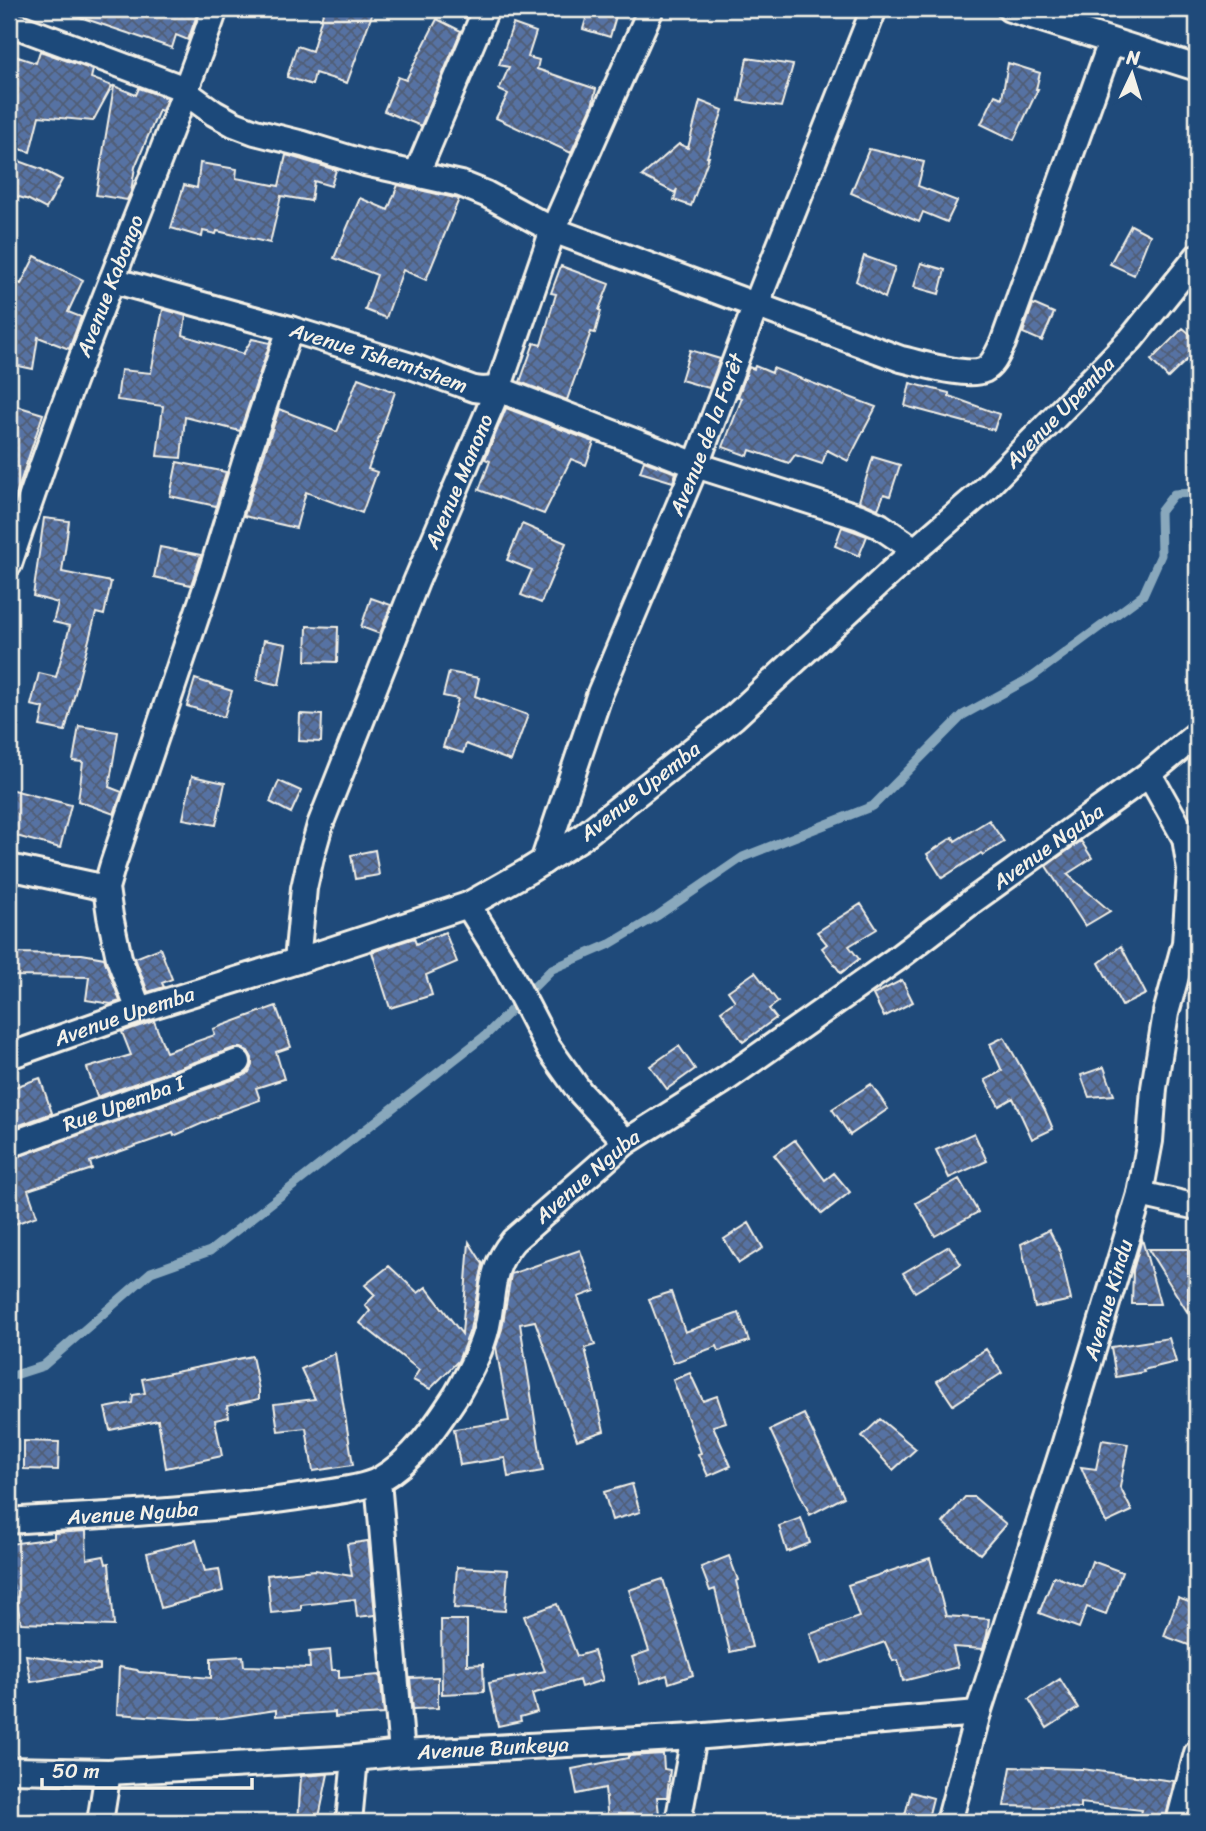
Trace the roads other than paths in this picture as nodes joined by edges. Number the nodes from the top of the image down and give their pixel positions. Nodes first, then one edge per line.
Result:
1 (215, 9) edge
2 (486, 9) edge
3 (651, 9) edge
4 (874, 9) edge
5 (1010, 9) edge
6 (9, 23) edge
7 (1111, 42) junction
8 (1197, 68) edge
9 (186, 93) junction
10 (417, 173) junction
11 (553, 230) junction
12 (1197, 257) edge
13 (112, 280) junction
14 (756, 305) junction
15 (290, 329) junction
16 (498, 389) junction
17 (696, 465) junction
18 (915, 550) junction
19 (9, 564) edge
20 (1197, 734) edge
21 (1149, 774) junction
22 (1191, 836) edge
23 (543, 862) junction
24 (9, 867) edge
25 (106, 888) junction
26 (468, 905) junction
27 (1191, 945) edge
28 (297, 961) junction
29 (139, 1010) junction
30 (9, 1056) edge
31 (238, 1062) dead end
32 (626, 1142) junction
33 (9, 1145) edge
34 (1140, 1194) junction
35 (1197, 1207) edge
36 (377, 1481) junction
37 (9, 1521) edge
38 (978, 1713) junction
39 (694, 1737) junction
40 (1197, 1753) edge
41 (402, 1754) junction
42 (355, 1758) junction
43 (9, 1770) edge
44 (108, 1772) junction
45 (100, 1822) edge
46 (349, 1822) edge
47 (678, 1822) edge
48 (949, 1822) edge
49 (1180, 1822) edge

1 - 9 street, Avenue Kabongo
2 - 10 street
3 - 11 street, Avenue Manono
4 - 14 street, Avenue de la Forêt
5 - 7 street
6 - 9 street
7 - 8 street
7 - 14 street
9 - 10 street
9 - 13 street, Avenue Kabongo
10 - 11 street
11 - 14 street
11 - 16 street, Avenue Manono
12 - 18 street, Avenue Upemba
13 - 15 street, Avenue Tshemtshem
13 - 19 street, Avenue Kabongo
14 - 17 street, Avenue de la Forêt
15 - 16 street, Avenue Tshemtshem
15 - 25 street
16 - 17 street, Avenue Tshemtshem
16 - 28 street, Avenue Manono
17 - 18 street, Avenue Tshemtshem
17 - 23 street, Avenue de la Forêt
18 - 23 street, Avenue Upemba
20 - 21 street, Avenue Nguba
21 - 22 street, Avenue Kindu
21 - 32 street, Avenue Nguba
22 - 27 street, Avenue Kindu
23 - 26 street, Avenue Upemba
24 - 25 street
25 - 29 street
26 - 28 street, Avenue Upemba
26 - 32 street
27 - 34 street, Avenue Kindu
28 - 29 street, Avenue Upemba
29 - 30 street, Avenue Upemba
31 - 33 street, Rue Upemba I
32 - 36 street, Avenue Nguba
34 - 35 street
34 - 38 street, Avenue Kindu
36 - 37 street, Avenue Nguba
36 - 41 street
38 - 39 street, Avenue Bunkeya
38 - 48 street, Avenue Kindu
39 - 41 street, Avenue Bunkeya
39 - 47 street
40 - 49 street
41 - 42 street, Avenue Bunkeya
42 - 44 street, Avenue Bunkeya
42 - 46 street
43 - 44 street, Avenue Bunkeya
44 - 45 street

